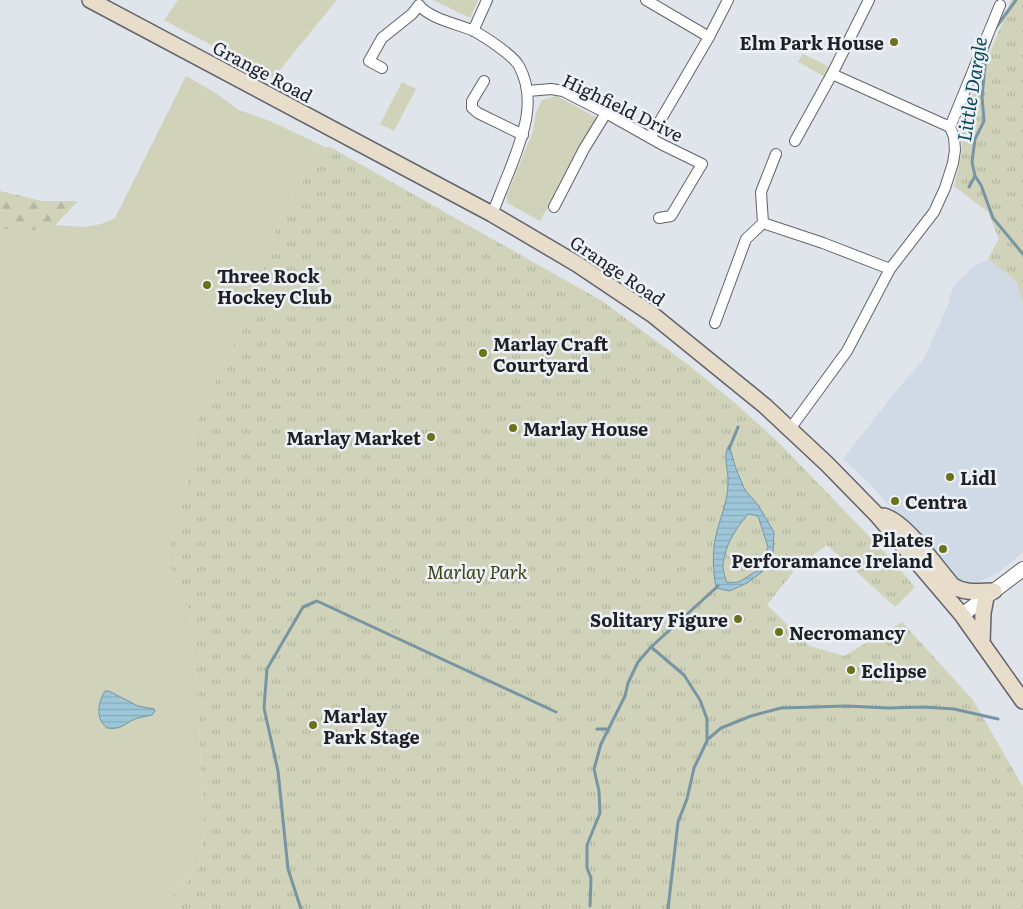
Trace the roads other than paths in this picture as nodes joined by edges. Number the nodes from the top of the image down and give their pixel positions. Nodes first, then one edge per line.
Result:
1 (90, 0) edge
2 (487, 0) edge
3 (646, 0) edge
4 (728, 0) edge
5 (869, 0) edge
6 (419, 3) edge
7 (1000, 6) dead end
8 (473, 31) junction
9 (709, 37) junction
10 (382, 68) dead end
11 (832, 74) junction
12 (484, 81) dead end
13 (528, 91) junction
14 (606, 113) junction
15 (950, 127) junction
16 (524, 135) junction
17 (650, 138) junction
18 (795, 141) dead end
19 (776, 154) dead end
20 (554, 207) dead end
21 (492, 214) junction
22 (659, 218) dead end
23 (763, 223) junction
24 (890, 269) junction
25 (715, 323) dead end
26 (790, 429) junction
27 (876, 514) junction
28 (1023, 569) edge
29 (990, 594) junction
30 (962, 615) junction
31 (982, 643) junction
32 (1023, 701) edge

1 - 21 main road, Grange Road
2 - 8 street
3 - 9 street
4 - 9 street
5 - 11 street
6 - 8 street
6 - 10 street
7 - 15 street
8 - 13 street
9 - 17 street
11 - 15 street
11 - 18 street
12 - 16 street
13 - 14 street, Highfield Drive
13 - 16 street
14 - 17 street, Highfield Drive
14 - 20 street
15 - 24 street
16 - 21 street
17 - 22 street, Highfield Drive
19 - 23 street
21 - 26 main road, Grange Road
23 - 24 street
23 - 25 street
24 - 26 street
26 - 27 main road, Grange Road
27 - 29 main road
27 - 30 main road, Grange Road
28 - 29 street
29 - 30 street
29 - 31 main road
30 - 31 main road, Grange Road
31 - 32 main road, Grange Road

